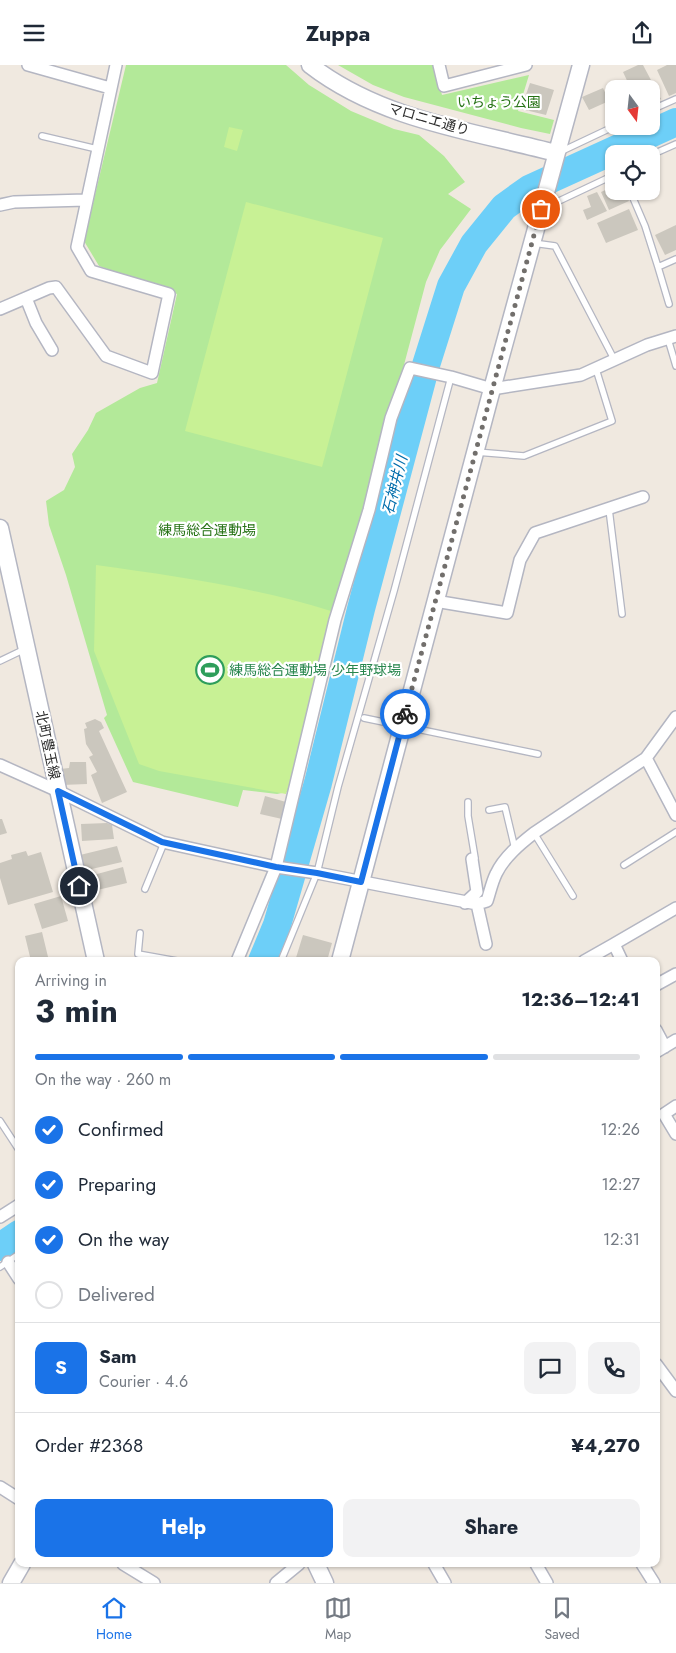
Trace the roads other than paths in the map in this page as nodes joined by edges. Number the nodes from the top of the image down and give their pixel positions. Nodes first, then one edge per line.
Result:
1 (28, 65) edge
2 (116, 65) edge
3 (310, 65) edge
4 (439, 65) edge
5 (526, 65) edge
6 (581, 65) edge
7 (110, 88) junction
8 (676, 99) edge
9 (660, 106) edge
10 (605, 132) edge
11 (42, 136) dead end
12 (676, 144) edge
13 (97, 149) junction
14 (660, 151) edge
15 (555, 157) junction
16 (605, 179) edge
17 (86, 200) junction
18 (634, 200) edge
19 (0, 205) edge
20 (541, 211) junction
21 (532, 243) junction
22 (676, 259) edge
23 (658, 267) junction
24 (26, 298) junction
25 (669, 305) dead end
26 (0, 309) edge
27 (672, 338) edge
28 (52, 350) dead end
29 (614, 359) junction
30 (676, 365) edge
31 (596, 369) junction
32 (451, 377) junction
33 (492, 389) junction
34 (475, 452) junction
35 (643, 497) dead end
36 (609, 509) junction
37 (0, 528) edge
38 (3, 552) edge
39 (435, 601) junction
40 (622, 614) dead end
41 (27, 648) junction
42 (0, 661) edge
43 (676, 717) edge
44 (364, 718) dead end
45 (402, 727) junction
46 (538, 754) dead end
47 (646, 759) junction
48 (0, 765) edge
49 (58, 791) junction
50 (468, 802) dead end
51 (489, 810) dead end
52 (676, 815) edge
53 (676, 832) edge
54 (534, 833) junction
55 (164, 843) junction
56 (515, 849) junction
57 (472, 859) joint
58 (624, 865) dead end
59 (279, 867) junction
60 (314, 872) junction
61 (361, 882) junction
62 (145, 889) dead end
63 (573, 897) dead end
64 (471, 903) junction
65 (676, 909) edge
66 (140, 933) dead end
67 (486, 944) dead end
68 (614, 944) junction
69 (95, 957) edge
70 (155, 957) edge
71 (239, 957) edge
72 (282, 957) edge
73 (341, 957) edge
74 (591, 957) edge
75 (620, 957) edge
76 (676, 974) edge
77 (660, 983) edge
78 (676, 1041) edge
79 (661, 1050) edge
80 (676, 1106) edge
81 (0, 1121) edge
82 (676, 1134) edge
83 (15, 1144) edge
84 (15, 1208) edge
85 (0, 1217) edge
86 (15, 1257) edge
87 (4, 1265) edge
88 (15, 1275) edge
89 (660, 1369) edge
90 (676, 1391) edge
91 (0, 1487) edge
92 (15, 1496) edge
93 (20, 1567) edge
94 (128, 1567) edge
95 (295, 1567) edge
96 (318, 1567) edge
97 (436, 1567) edge
98 (538, 1567) edge
99 (644, 1567) edge
100 (11, 1583) edge
101 (154, 1583) edge
102 (276, 1583) edge
103 (326, 1583) edge
104 (445, 1583) edge
105 (547, 1583) edge
106 (654, 1583) edge

1 - 7 street
2 - 7 street
3 - 15 street, マロニエ通り
4 - 5 street
6 - 15 street
7 - 13 street
8 - 9 lane
10 - 15 lane
11 - 13 lane
12 - 14 lane
13 - 17 street
15 - 20 street
16 - 20 lane
17 - 19 street
17 - 24 street
18 - 23 lane
20 - 21 street
21 - 29 lane
21 - 33 street
22 - 23 lane
23 - 25 lane
24 - 26 street
24 - 28 street
27 - 29 street
27 - 30 lane
29 - 31 street
31 - 33 street
31 - 34 lane
32 - 33 street
32 - 59 street
32 - 60 lane
33 - 34 street
34 - 39 street
35 - 36 street
36 - 39 street
36 - 40 lane
37 - 38 street, 北町豊玉線
38 - 41 street, 北町豊玉線
39 - 45 street
41 - 42 lane
41 - 49 street, 北町豊玉線
43 - 47 street
44 - 45 lane
45 - 46 lane
45 - 61 street
47 - 52 street
47 - 54 street
48 - 49 street
49 - 55 street
49 - 69 street, 北町豊玉線
50 - 57 lane
51 - 56 lane
53 - 58 lane
54 - 56 street
54 - 63 lane
55 - 59 street
55 - 62 lane
56 - 64 street
57 - 64 street
59 - 60 street
59 - 71 street
60 - 61 street
60 - 72 lane
61 - 64 street
61 - 73 street
64 - 67 street
65 - 68 street
66 - 70 lane
68 - 74 street
68 - 75 street
76 - 77 street
78 - 79 street
80 - 82 street
81 - 83 lane
84 - 85 street
86 - 87 lane
87 - 88 street
89 - 90 street
91 - 92 street
93 - 100 street
94 - 101 street
95 - 102 street
96 - 103 street
97 - 104 street
98 - 105 street
99 - 106 street

